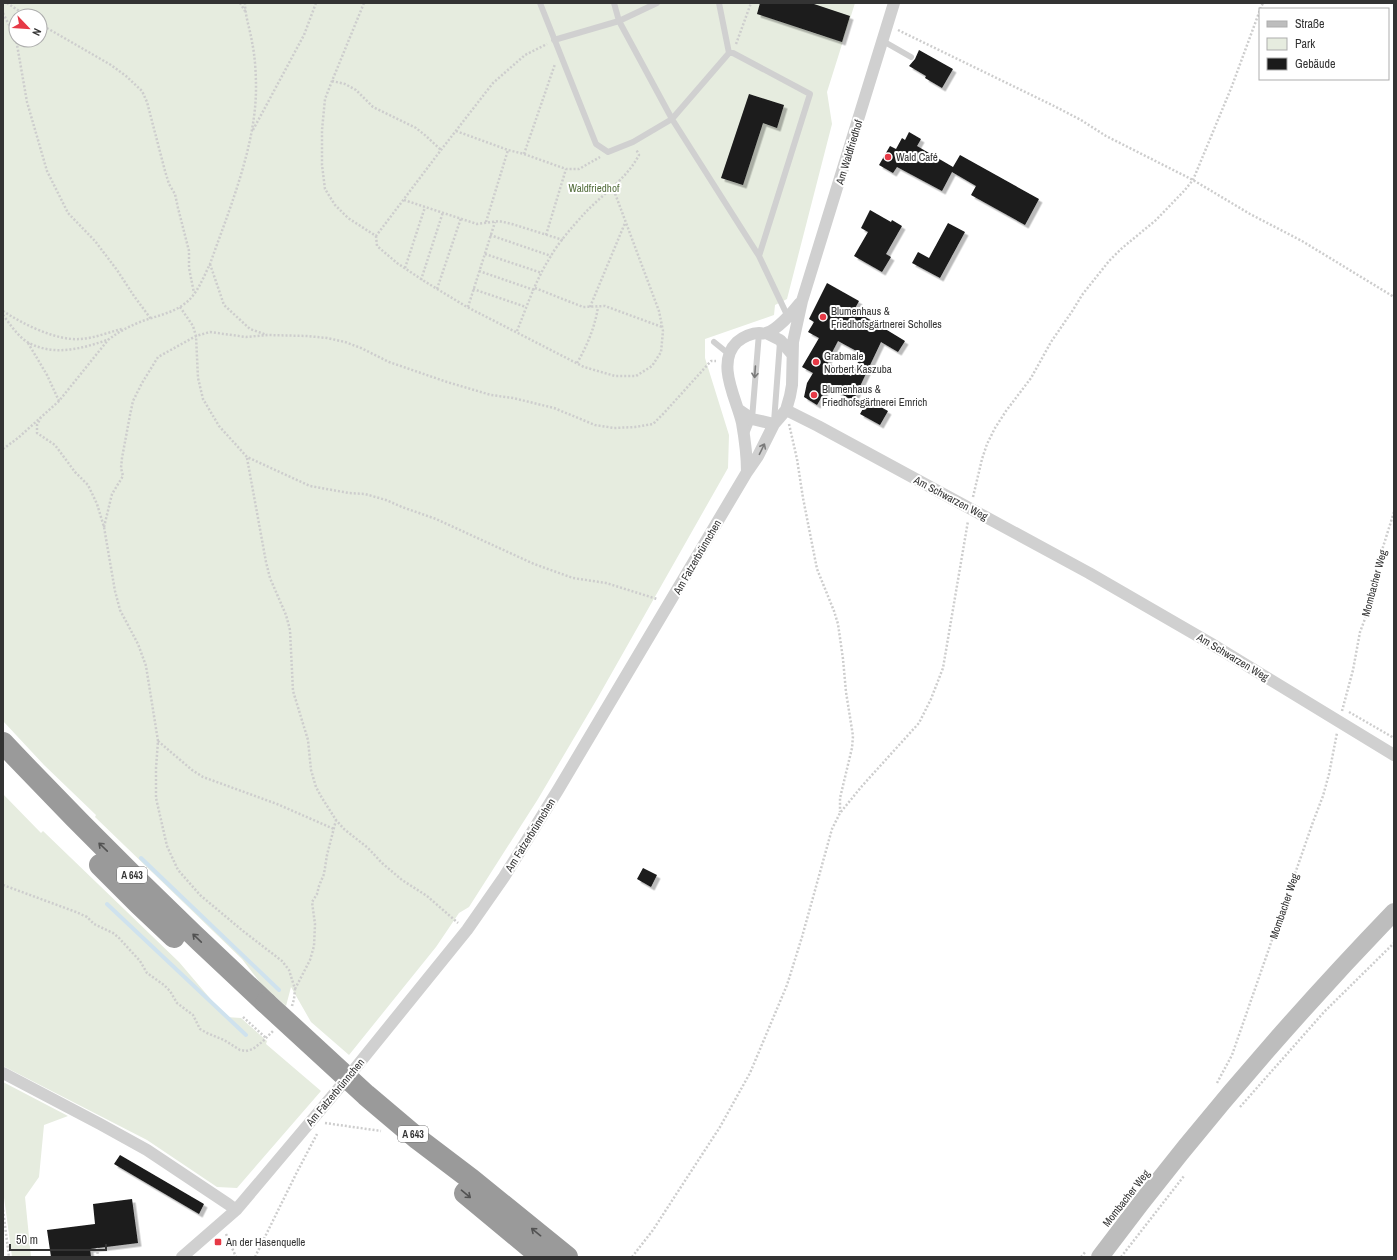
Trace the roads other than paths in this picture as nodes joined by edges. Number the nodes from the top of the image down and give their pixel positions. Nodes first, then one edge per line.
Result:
1 (540, 3) edge
2 (614, 3) edge
3 (656, 3) edge
4 (719, 3) edge
5 (894, 3) edge
6 (619, 21) junction
7 (554, 40) junction
8 (883, 41) junction
9 (731, 53) junction
10 (911, 57) dead end
11 (672, 119) junction
12 (759, 256) junction
13 (802, 301) junction
14 (787, 317) junction
15 (795, 330) junction
16 (762, 333) junction
17 (780, 340) junction
18 (714, 342) dead end
19 (792, 354) junction
20 (730, 355) junction
21 (739, 410) junction
22 (786, 410) junction
23 (752, 419) junction
24 (774, 424) junction
25 (745, 437) junction
26 (747, 472) junction
27 (3, 743) edge
28 (1394, 755) edge
29 (3, 765) edge
30 (1394, 912) edge
31 (255, 1011) junction
32 (3, 1073) edge
33 (236, 1210) junction
34 (1093, 1254) edge
35 (182, 1257) edge
36 (542, 1257) edge
37 (567, 1257) edge

1 - 7 lane
2 - 6 lane
3 - 6 lane
4 - 9 lane
5 - 8 street, Am Waldfriedhof
6 - 7 lane
6 - 11 lane
7 - 11 lane
8 - 10 lane
8 - 13 street, Am Waldfriedhof
9 - 11 lane
9 - 12 lane
11 - 12 lane
12 - 14 lane
13 - 14 street
13 - 15 street
14 - 15 lane
14 - 16 street
15 - 19 street
16 - 17 street
16 - 20 street
16 -> 23 lane
17 - 19 street
17 - 24 lane
18 - 20 lane
19 - 22 street
20 - 21 street
21 - 23 street
21 - 25 street
22 - 24 street
22 - 28 street, Am Schwarzen Weg
23 - 24 street
23 - 25 lane
26 -> 24 street, Am Fatzerbrünnchen
25 - 26 street
26 - 33 street, Am Fatzerbrünnchen
31 -> 27 highway, A 643
29 - 31 highway, A 643
30 - 34 main road
31 -> 36 highway, A 643, bridge
37 -> 31 highway, A 643, bridge
32 - 33 street
33 - 35 street, Am Fatzerbrünnchen

